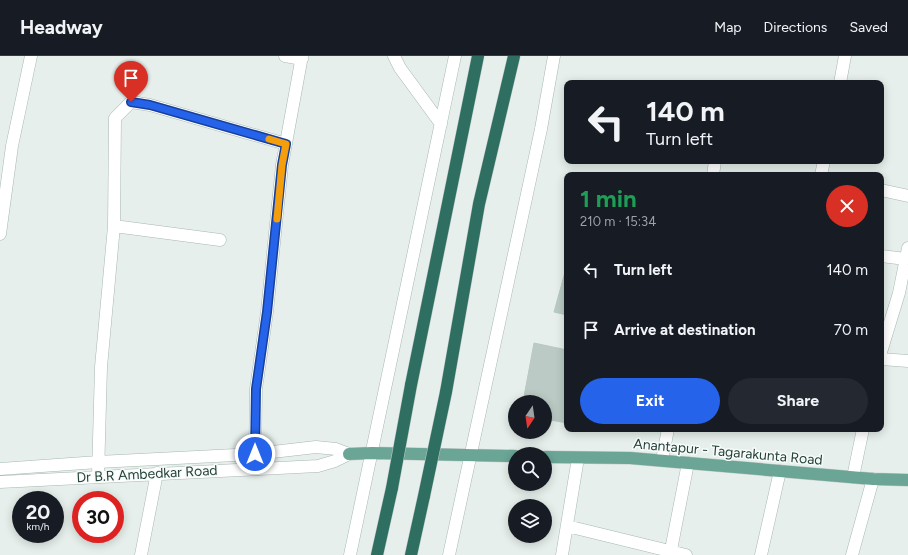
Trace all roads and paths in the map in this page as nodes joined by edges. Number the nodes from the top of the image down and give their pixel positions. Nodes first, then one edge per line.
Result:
1 (31, 56) edge
2 (285, 56) edge
3 (394, 56) edge
4 (455, 56) edge
5 (478, 56) edge
6 (514, 56) edge
7 (554, 56) edge
8 (845, 56) edge
9 (302, 58) edge
10 (841, 80) edge
11 (441, 124) junction
12 (286, 144) junction
13 (884, 191) edge
14 (908, 196) edge
15 (114, 226) junction
16 (0, 234) edge
17 (220, 240) dead end
18 (907, 254) edge
19 (884, 256) edge
20 (884, 342) edge
21 (884, 359) edge
22 (908, 361) edge
23 (667, 432) edge
24 (863, 432) edge
25 (372, 453) junction
26 (255, 454) junction
27 (349, 454) junction
28 (470, 455) junction
29 (508, 456) edge
30 (552, 457) edge
31 (578, 458) junction
32 (662, 460) junction
33 (98, 462) junction
34 (688, 462) junction
35 (0, 470) edge
36 (780, 471) junction
37 (157, 473) junction
38 (98, 476) junction
39 (853, 477) junction
40 (873, 479) junction
41 (908, 480) edge
42 (0, 482) edge
43 (567, 526) junction
44 (671, 553) edge
45 (141, 555) edge
46 (350, 555) edge
47 (376, 555) edge
48 (411, 555) edge
49 (449, 555) edge
50 (562, 555) edge
51 (686, 555) edge
52 (761, 555) edge
53 (852, 555) edge

1 - 16 street
2 - 9 street
3 - 11 street
4 - 11 street
5 - 47 highway, bridge
6 - 48 highway, bridge
7 - 28 street
8 - 10 street
9 - 12 street
11 - 25 street
12 - 15 street
12 - 26 street
13 - 14 street
15 - 17 street
15 - 33 street
18 - 19 street
18 - 20 street
21 - 22 street
23 - 32 street
24 - 39 street
25 - 27 main road
25 - 28 main road
25 - 46 street
26 - 27 street, Dr B.R Ambedkar Road
26 - 33 street, Dr B.R Ambedkar Road
27 - 37 street, Dr B.R Ambedkar Road
28 - 29 main road
28 - 49 street
30 - 31 main road, Anantapur - Tagarakunta Road
31 - 32 main road, Anantapur - Tagarakunta Road
31 - 43 street
32 - 34 main road, Anantapur - Tagarakunta Road
33 - 35 street, Dr B.R Ambedkar Road
33 - 38 street
34 - 36 main road, Anantapur - Tagarakunta Road
34 - 44 street
36 - 39 main road, Anantapur - Tagarakunta Road
36 - 52 street
37 - 38 street, Dr B.R Ambedkar Road
37 - 45 street
38 - 42 street, Dr B.R Ambedkar Road
39 - 40 main road, Anantapur - Tagarakunta Road
40 - 41 main road, Anantapur - Tagarakunta Road
40 - 53 street
43 - 44 street
43 - 50 street
44 - 51 street

